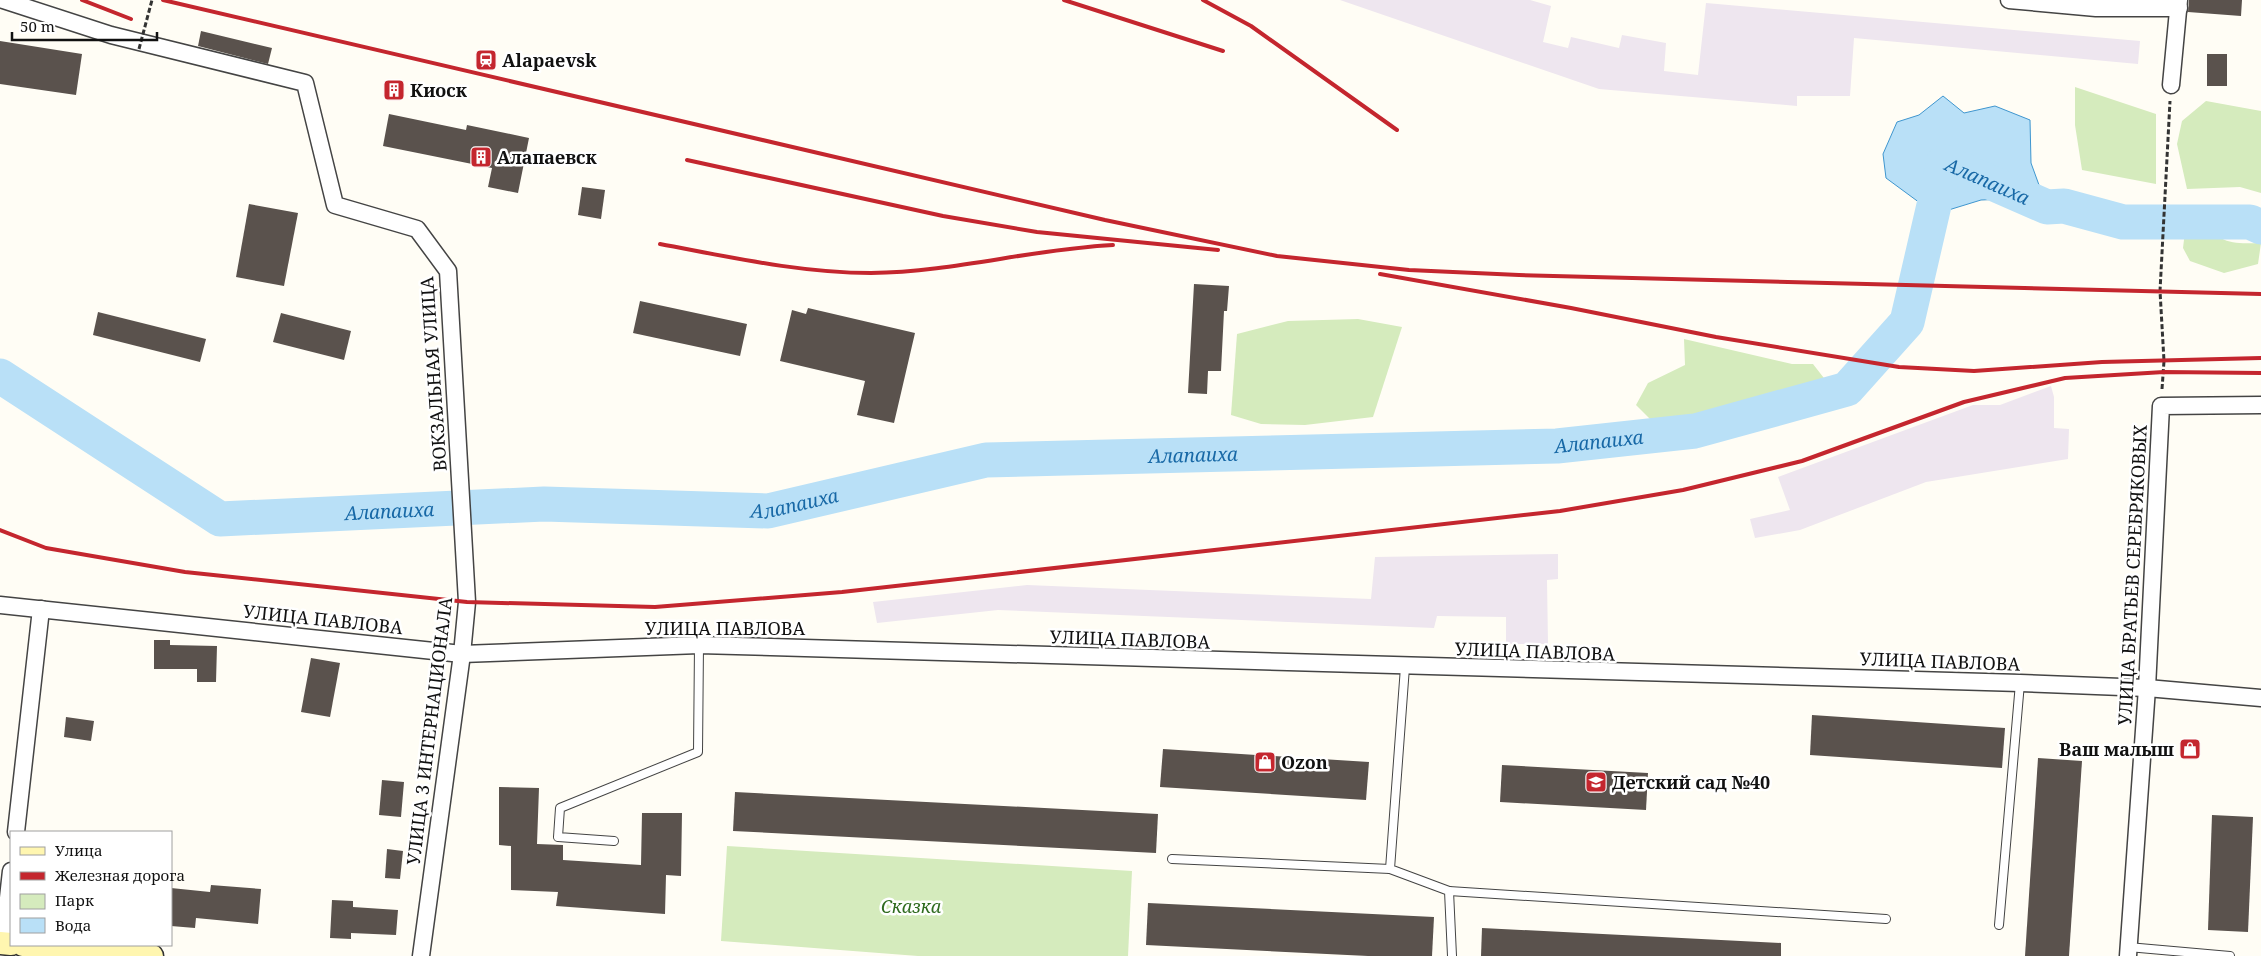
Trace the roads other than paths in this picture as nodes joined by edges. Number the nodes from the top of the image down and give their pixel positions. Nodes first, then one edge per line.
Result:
1 (3, 0) edge
2 (2009, 0) edge
3 (2179, 4) edge
4 (2171, 85) road end
5 (2261, 405) edge
6 (461, 480) joint
7 (0, 605) edge
8 (41, 609) junction
9 (700, 645) junction
10 (462, 654) junction
11 (1404, 667) junction
12 (2020, 683) junction
13 (2147, 688) junction
14 (2261, 698) edge
15 (16, 831) edge
16 (614, 841) dead end
17 (1172, 859) dead end
18 (1390, 869) junction
19 (1449, 891) junction
20 (10, 908) edge
21 (1886, 919) dead end
22 (1999, 924) dead end
23 (9, 944) edge
24 (33, 946) edge
25 (2128, 951) edge
26 (152, 956) edge
27 (421, 956) edge
28 (1452, 956) edge
29 (2230, 956) edge

1 - 6 street, ВОКЗАЛЬНАЯ УЛИЦА
2 - 3 street
3 - 4 street
5 - 13 street, УЛИЦА БРАТЬЕВ СЕРЕБРЯКОВЫХ
6 - 10 street, УЛИЦА 3 ИНТЕРНАЦИОНАЛА
7 - 8 street, УЛИЦА ПАВЛОВА
8 - 10 street, УЛИЦА ПАВЛОВА
8 - 15 street
9 - 10 street, УЛИЦА ПАВЛОВА
9 - 11 street, УЛИЦА ПАВЛОВА
9 - 16 lane
10 - 27 street, УЛИЦА 3 ИНТЕРНАЦИОНАЛА
11 - 12 street, УЛИЦА ПАВЛОВА
11 - 18 lane
12 - 13 street, УЛИЦА ПАВЛОВА
12 - 22 lane
13 - 14 street, УЛИЦА ПАВЛОВА
13 - 25 street, УЛИЦА БРАТЬЕВ СЕРЕБРЯКОВЫХ
17 - 18 lane
18 - 19 lane
19 - 21 lane
19 - 28 lane
20 - 23 street
24 - 26 street
25 - 29 lane

